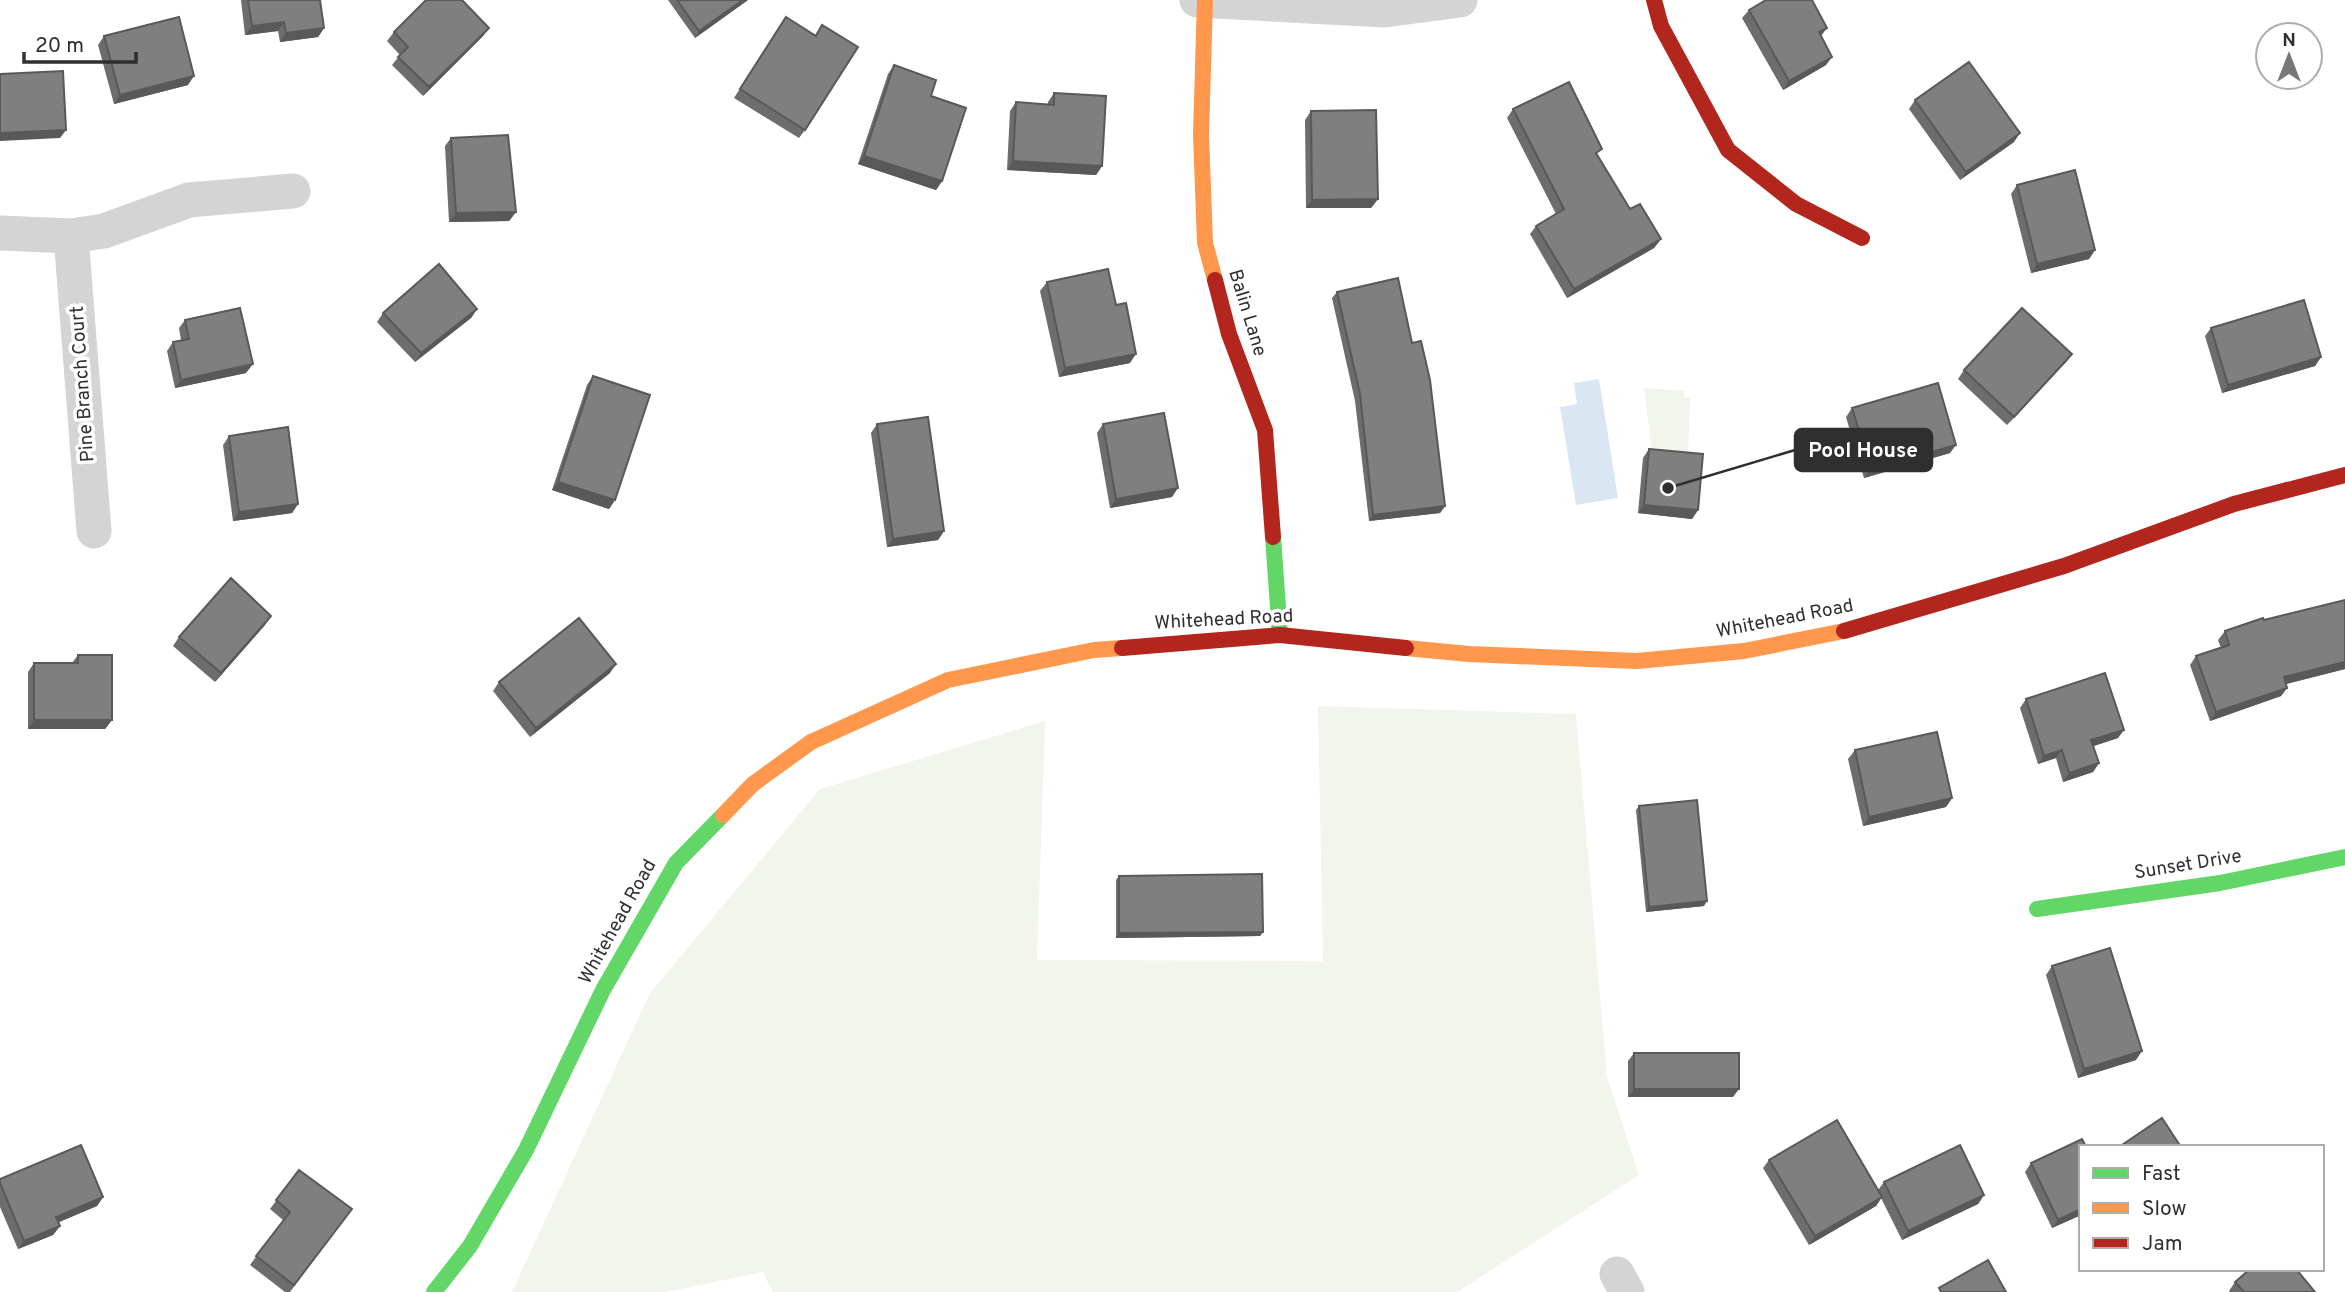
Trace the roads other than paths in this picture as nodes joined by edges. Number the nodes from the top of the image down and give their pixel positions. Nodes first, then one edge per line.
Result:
1 (1197, 0) edge
2 (1205, 0) edge
3 (1460, 0) edge
4 (1654, 0) edge
5 (293, 191) dead end
6 (0, 233) edge
7 (71, 236) junction
8 (1862, 238) dead end
9 (2345, 475) edge
10 (94, 531) dead end
11 (1280, 635) junction
12 (2345, 857) edge
13 (2037, 909) dead end
14 (434, 1292) edge

1 - 2 street
2 - 3 street
2 - 11 street, Balin Lane
4 - 8 street
5 - 7 street
6 - 7 street
7 - 10 street, Pine Branch Court
9 - 11 street, Whitehead Road
11 - 14 street, Whitehead Road
12 - 13 street, Sunset Drive

